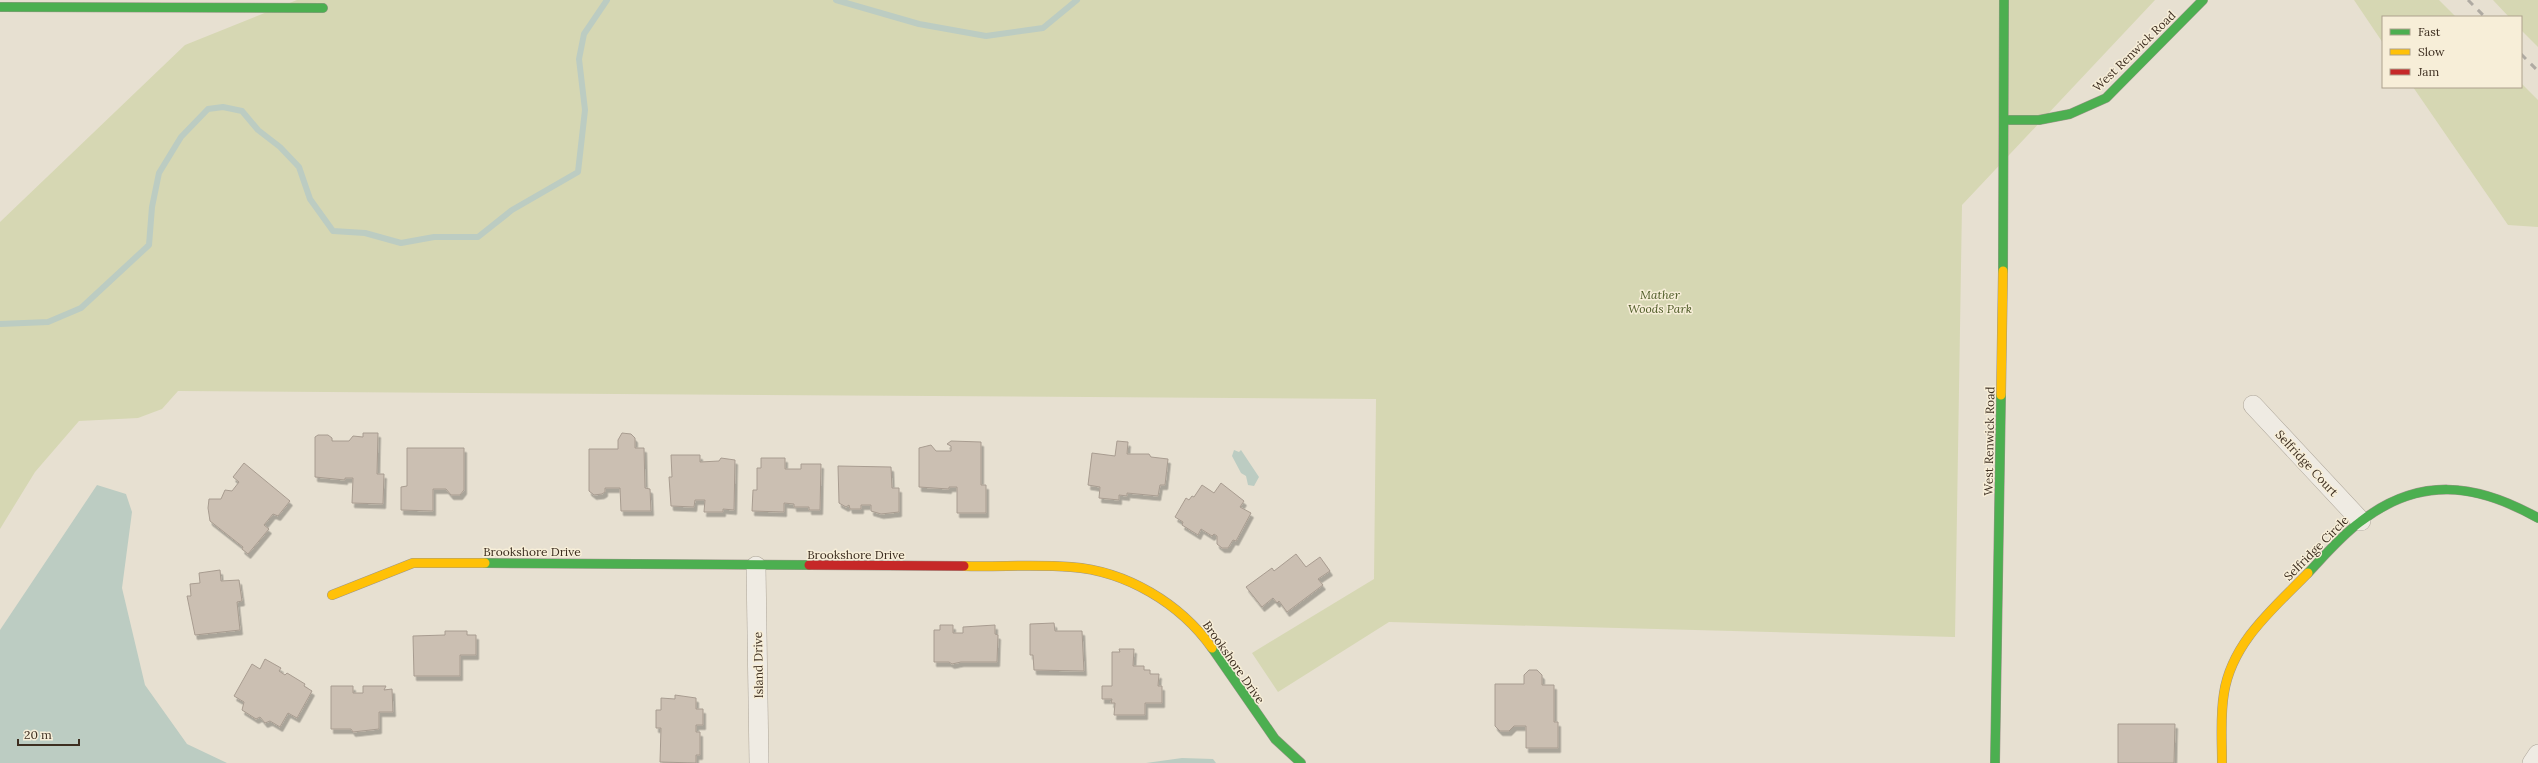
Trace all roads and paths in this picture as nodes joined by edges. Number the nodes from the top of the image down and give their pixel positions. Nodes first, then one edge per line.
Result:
1 (2004, 0) edge
2 (2204, 0) edge
3 (186, 4) edge
4 (0, 7) edge
5 (323, 8) dead end
6 (2005, 120) junction
7 (2253, 405) dead end
8 (2538, 518) edge
9 (2361, 521) junction
10 (756, 566) junction
11 (332, 595) dead end
12 (2538, 754) edge
13 (759, 763) edge
14 (1301, 763) edge
15 (1994, 763) edge
16 (2222, 763) edge
17 (2532, 763) edge

1 - 6 street, West Renwick Road
2 - 6 street, West Renwick Road
3 - 4 street
3 - 5 street
6 - 15 street, West Renwick Road
7 - 9 street, Selfridge Court
8 - 9 street, Selfridge Circle
9 - 16 street, Selfridge Circle
10 - 11 street, Brookshore Drive
10 - 13 street, Island Drive
10 - 14 street, Brookshore Drive
12 - 17 street

